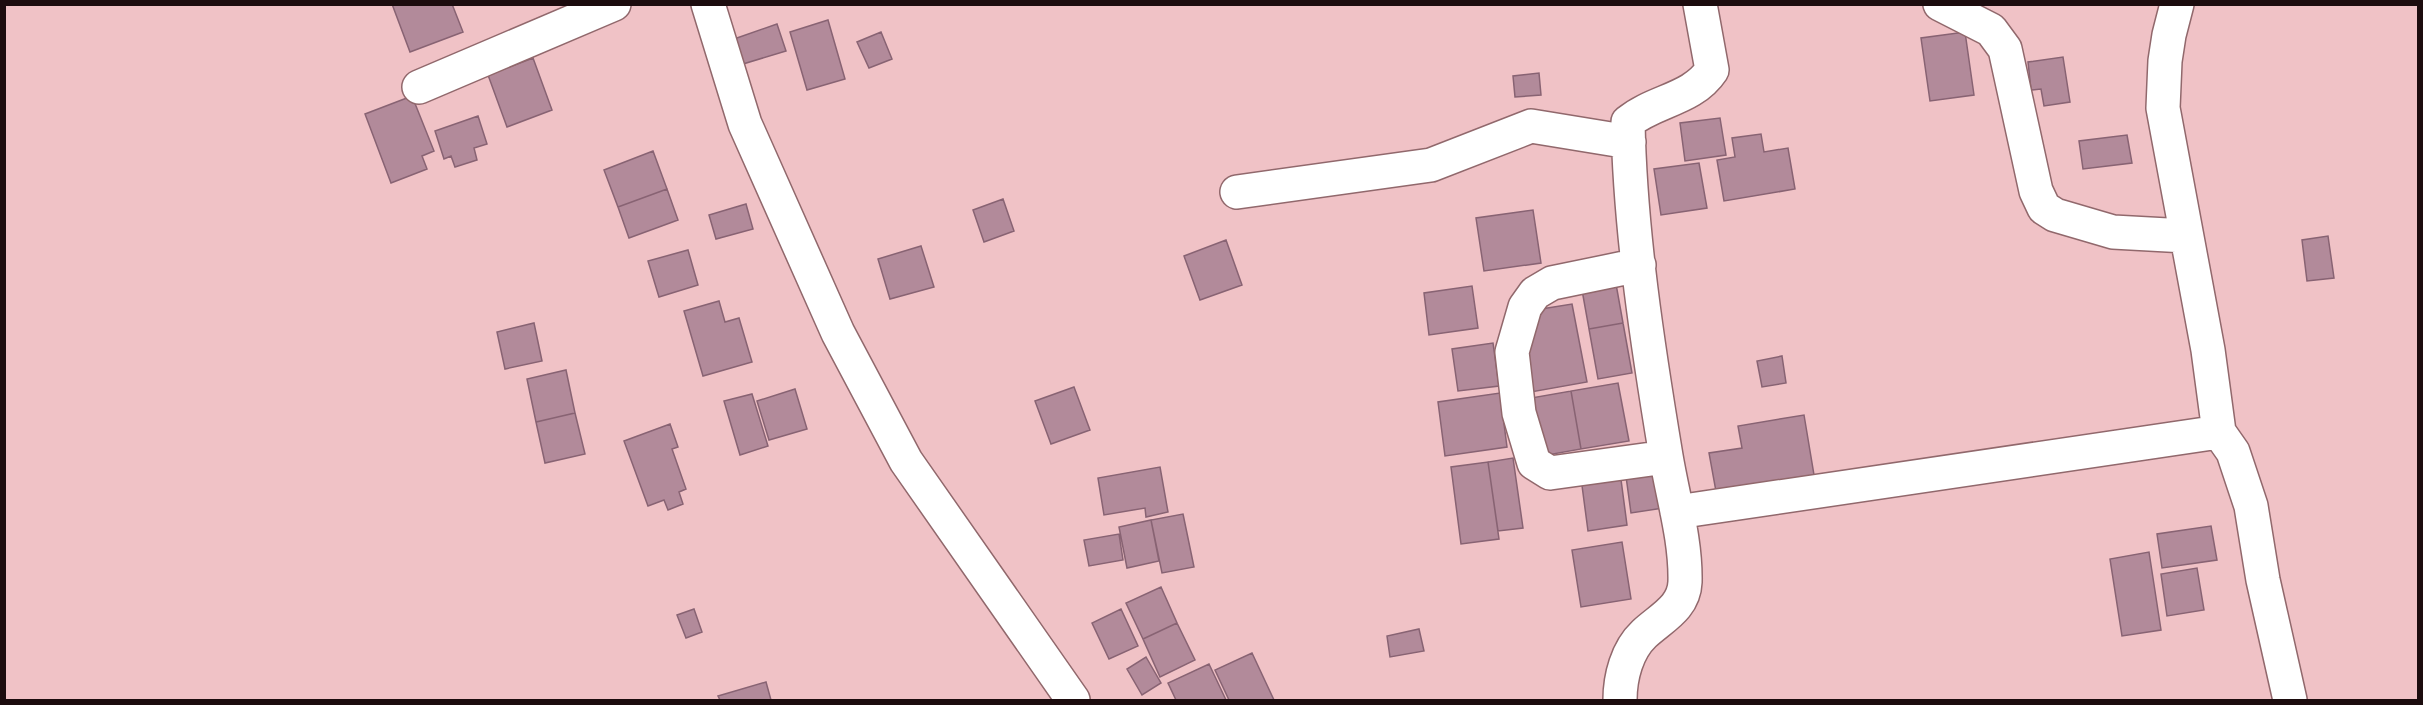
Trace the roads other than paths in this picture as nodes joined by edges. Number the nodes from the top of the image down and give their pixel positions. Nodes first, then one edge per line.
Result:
1 (614, 4) edge
2 (708, 4) edge
3 (1700, 4) edge
4 (1940, 4) edge
5 (2177, 4) edge
6 (419, 87) dead end
7 (1629, 142) junction
8 (1237, 192) dead end
9 (2186, 236) junction
10 (1639, 265) junction
11 (2219, 432) junction
12 (1666, 457) junction
13 (1677, 512) junction
14 (1072, 700) edge
15 (1620, 700) edge
16 (2290, 700) edge

1 - 6 street
2 - 14 street
3 - 7 street
4 - 9 street
5 - 9 street
7 - 8 street
7 - 10 street
9 - 11 street
10 - 12 street
10 - 12 street
11 - 13 street
11 - 16 street
12 - 13 street
13 - 15 street

